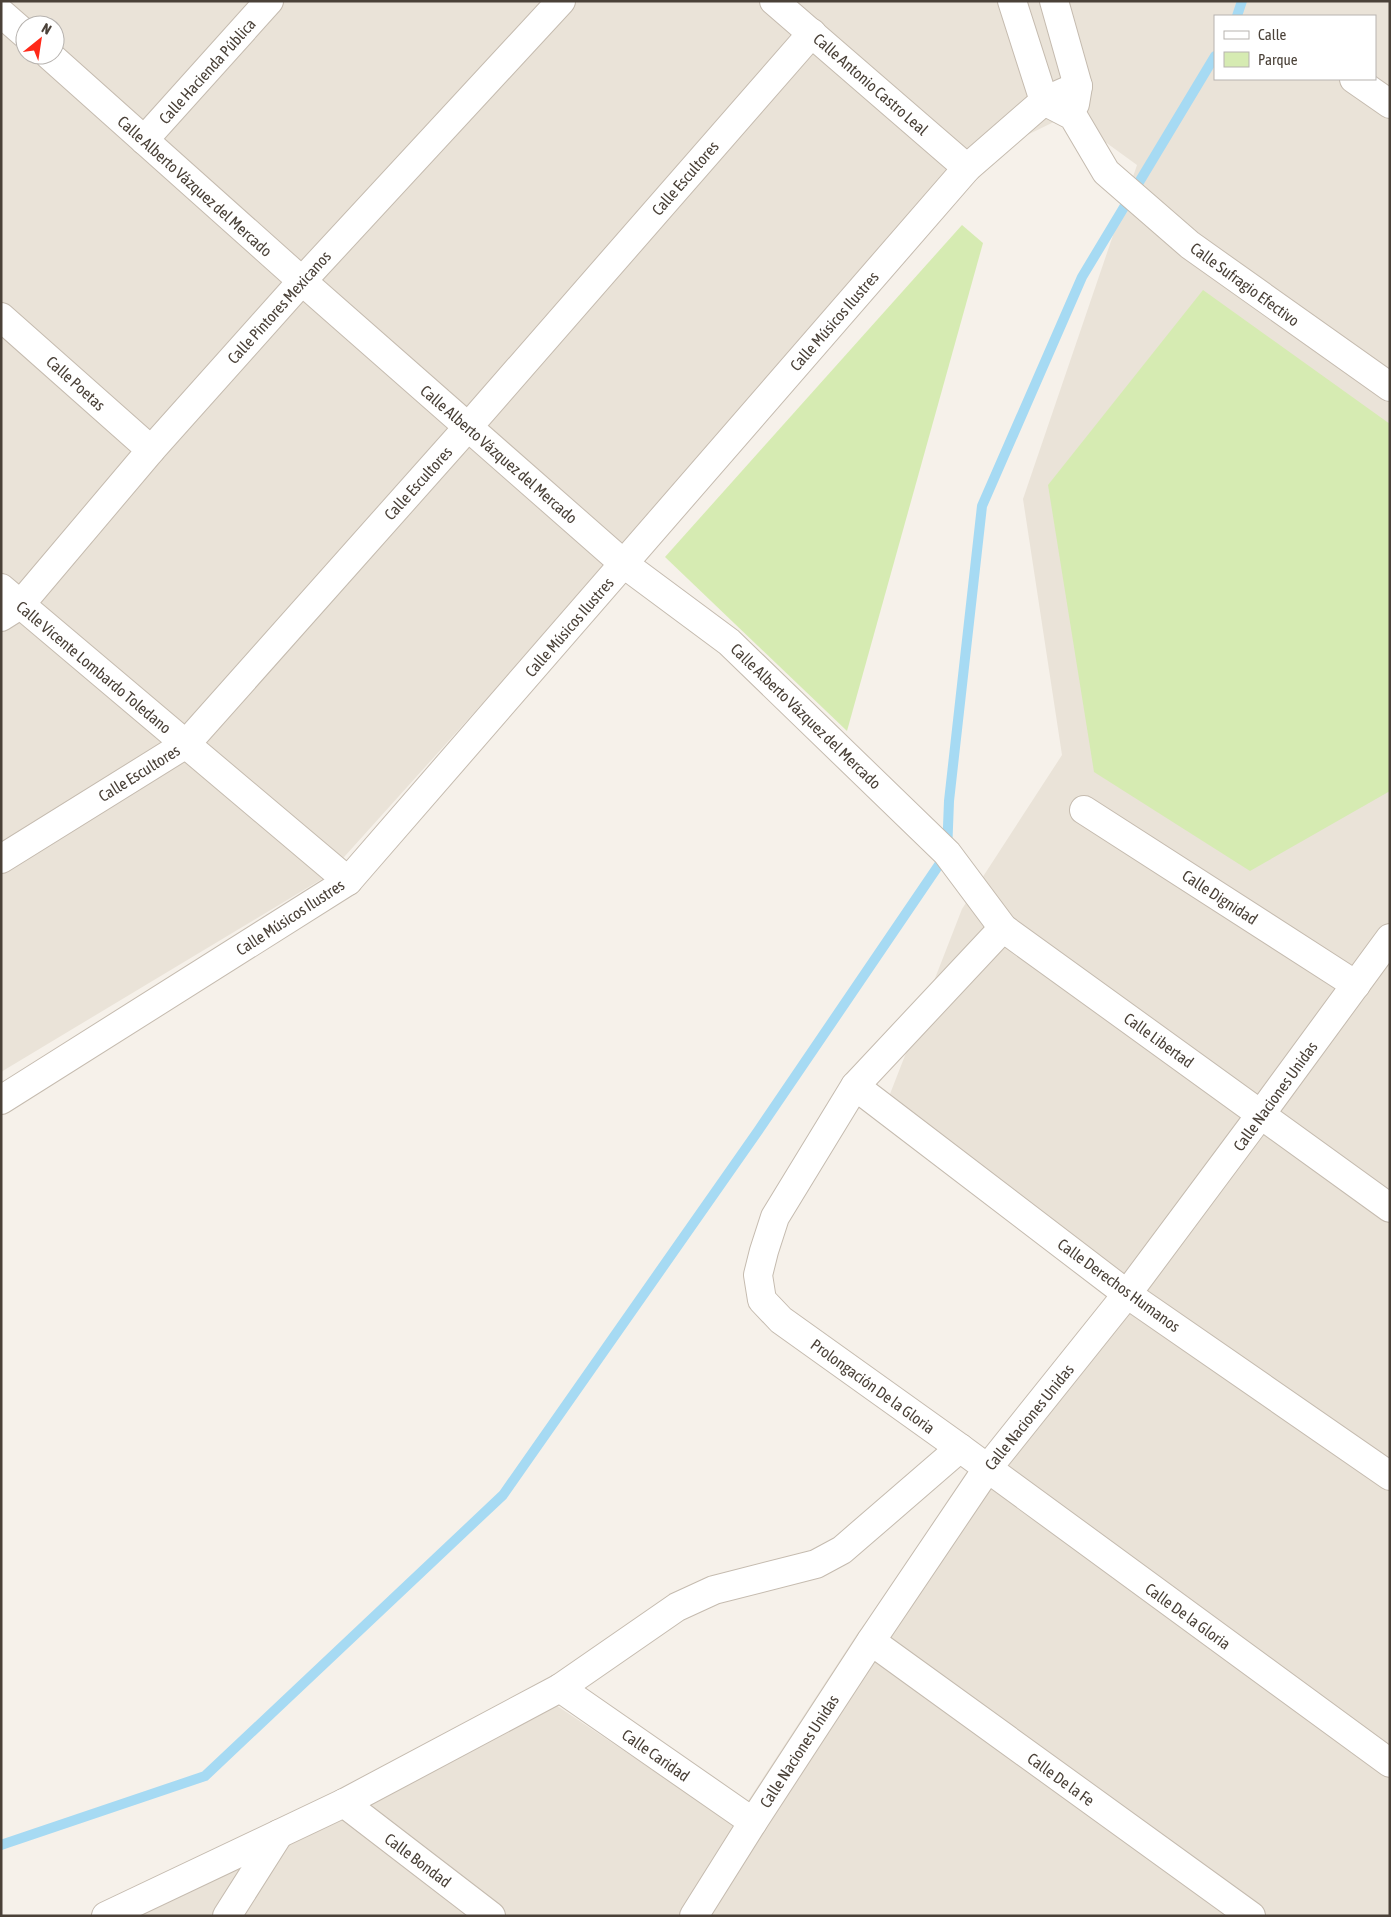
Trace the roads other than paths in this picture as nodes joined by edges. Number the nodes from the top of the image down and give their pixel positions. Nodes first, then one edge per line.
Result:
1 (270, 1) edge
2 (561, 1) edge
3 (774, 1) edge
4 (1012, 1) edge
5 (1054, 1) edge
6 (1, 13) edge
7 (15, 25) edge
8 (812, 33) junction
9 (59, 65) edge
10 (1355, 80) edge
11 (1078, 86) junction
12 (1044, 102) junction
13 (1390, 104) edge
14 (1073, 116) junction
15 (144, 140) junction
16 (967, 168) junction
17 (302, 281) junction
18 (1, 316) edge
19 (1390, 387) edge
20 (468, 427) junction
21 (151, 450) junction
22 (624, 564) junction
23 (7, 603) edge
24 (186, 744) junction
25 (1084, 810) dead end
26 (947, 853) joint
27 (1, 859) edge
28 (348, 881) junction
29 (1003, 928) junction
30 (1390, 938) edge
31 (1356, 984) junction
32 (855, 1086) junction
33 (1, 1100) edge
34 (1261, 1114) junction
35 (1390, 1208) edge
36 (1127, 1294) junction
37 (960, 1448) junction
38 (987, 1469) junction
39 (1390, 1476) edge
40 (871, 1641) junction
41 (560, 1688) junction
42 (1390, 1763) edge
43 (344, 1803) junction
44 (752, 1822) junction
45 (279, 1834) junction
46 (489, 1915) edge
47 (106, 1916) edge
48 (227, 1916) edge
49 (694, 1916) edge
50 (1251, 1916) edge

1 - 15 street, Calle Hacienda Pública
2 - 17 street, Calle Pintores Mexicanos
3 - 8 street, Calle Antonio Castro Leal
4 - 12 street
5 - 11 street
6 - 7 street
8 - 16 street, Calle Antonio Castro Leal
8 - 20 street, Calle Escultores
9 - 15 street, Calle Alberto Vázquez del Mercado
10 - 13 street
11 - 12 street, Calle Músicos Ilustres
11 - 14 street
12 - 14 street
12 - 16 street, Calle Músicos Ilustres
14 - 19 street, Calle Sufragio Efectivo
15 - 17 street, Calle Alberto Vázquez del Mercado
16 - 22 street, Calle Músicos Ilustres
17 - 20 street, Calle Alberto Vázquez del Mercado
17 - 21 street, Calle Pintores Mexicanos
18 - 21 street, Calle Poetas
20 - 22 street, Calle Alberto Vázquez del Mercado
20 - 24 street, Calle Escultores
21 - 23 street, Calle Pintores Mexicanos
22 - 26 street, Calle Alberto Vázquez del Mercado
22 - 28 street, Calle Músicos Ilustres
23 - 24 street, Calle Vicente Lombardo Toledano
24 - 27 street, Calle Escultores
24 - 28 street, Calle Vicente Lombardo Toledano
25 - 31 street, Calle Dignidad
26 - 29 street, Calle Libertad
28 - 33 street, Calle Músicos Ilustres
29 - 32 street
29 - 34 street, Calle Libertad
30 - 31 street, Calle Naciones Unidas
31 - 34 street, Calle Naciones Unidas
32 - 36 street, Calle Derechos Humanos
32 - 37 street, Prolongación De la Gloria
34 - 35 street, Calle Libertad
34 - 36 street, Calle Naciones Unidas
36 - 38 street, Calle Naciones Unidas
36 - 39 street, Calle Derechos Humanos
37 - 38 street, Prolongación De la Gloria
37 - 41 street
38 - 40 street, Calle Naciones Unidas
38 - 42 street, Calle De la Gloria
40 - 44 street, Calle Naciones Unidas
40 - 50 street, Calle De la Fe
41 - 43 street
41 - 44 street, Calle Caridad
43 - 45 street
43 - 46 street, Calle Bondad
44 - 49 street, Calle Naciones Unidas
45 - 47 street
45 - 48 street

